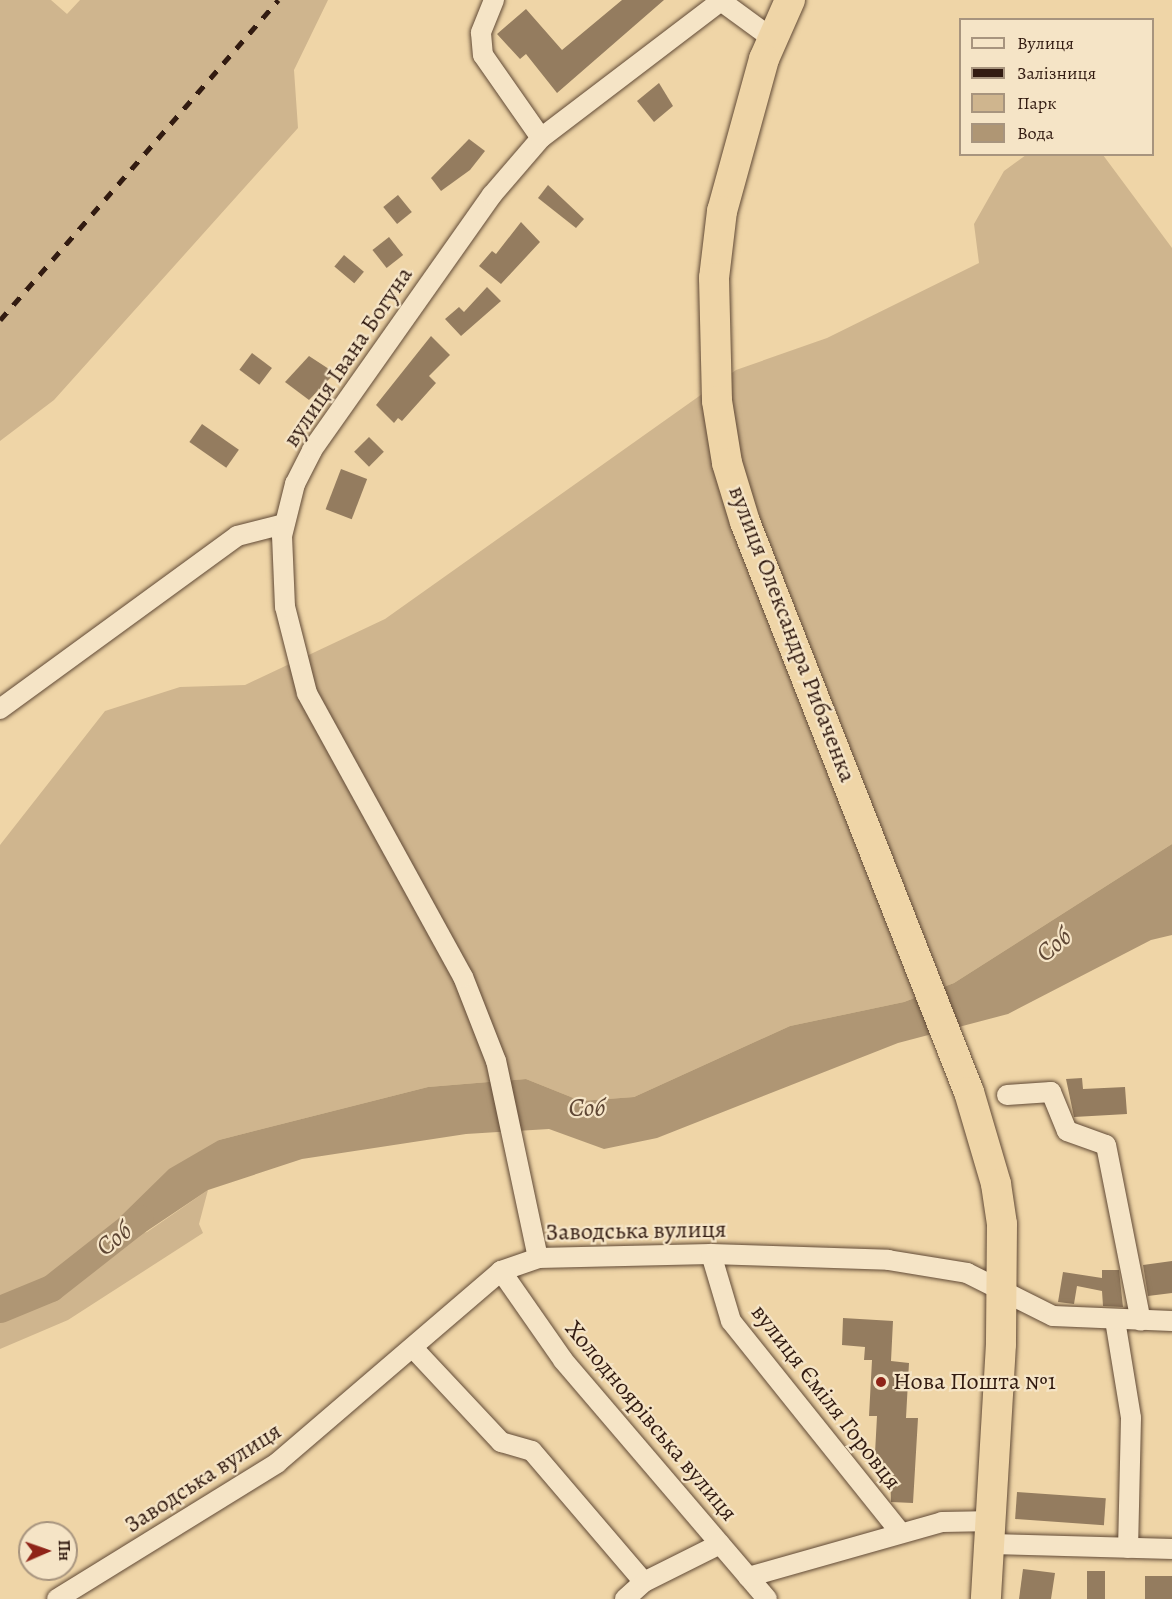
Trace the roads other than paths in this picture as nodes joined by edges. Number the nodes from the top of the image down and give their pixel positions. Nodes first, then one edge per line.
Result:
1 (494, 0) edge
2 (721, 0) edge
3 (789, 0) edge
4 (773, 39) junction
5 (541, 138) junction
6 (284, 524) junction
7 (0, 709) edge
8 (1007, 1095) dead end
9 (711, 1254) junction
10 (538, 1258) junction
11 (501, 1271) junction
12 (1001, 1290) junction
13 (1115, 1320) junction
14 (1141, 1321) junction
15 (1172, 1321) edge
16 (413, 1348) junction
17 (900, 1533) junction
18 (994, 1533) junction
19 (720, 1544) junction
20 (1128, 1548) junction
21 (1172, 1549) edge
22 (748, 1577) junction
23 (644, 1582) junction
24 (60, 1598) edge
25 (625, 1599) edge
26 (767, 1599) edge
27 (986, 1599) edge

1 - 5 street
2 - 4 street
2 - 5 street, вулиця Івана Богуна
3 - 4 highway, вулиця Олександра Рибаченка
4 - 12 highway, вулиця Олександра Рибаченка
5 - 6 street, вулиця Івана Богуна
6 - 7 street
6 - 10 street
8 - 14 street
9 - 10 street, Заводська вулиця
9 - 12 street, Заводська вулиця
9 - 17 street, вулиця Єміля Горовця
10 - 11 street, Заводська вулиця
11 - 16 street, Заводська вулиця
11 - 19 street, Холодноярівська вулиця
12 - 13 street, Заводська вулиця
12 - 18 highway
13 - 14 street, Заводська вулиця
13 - 20 street
14 - 15 street, Заводська вулиця
16 - 23 street
16 - 24 street, Заводська вулиця
17 - 18 street
17 - 22 street
18 - 20 street
18 - 27 highway
19 - 22 street, Холодноярівська вулиця
19 - 23 street
20 - 21 street
22 - 26 street, Холодноярівська вулиця
23 - 25 street

